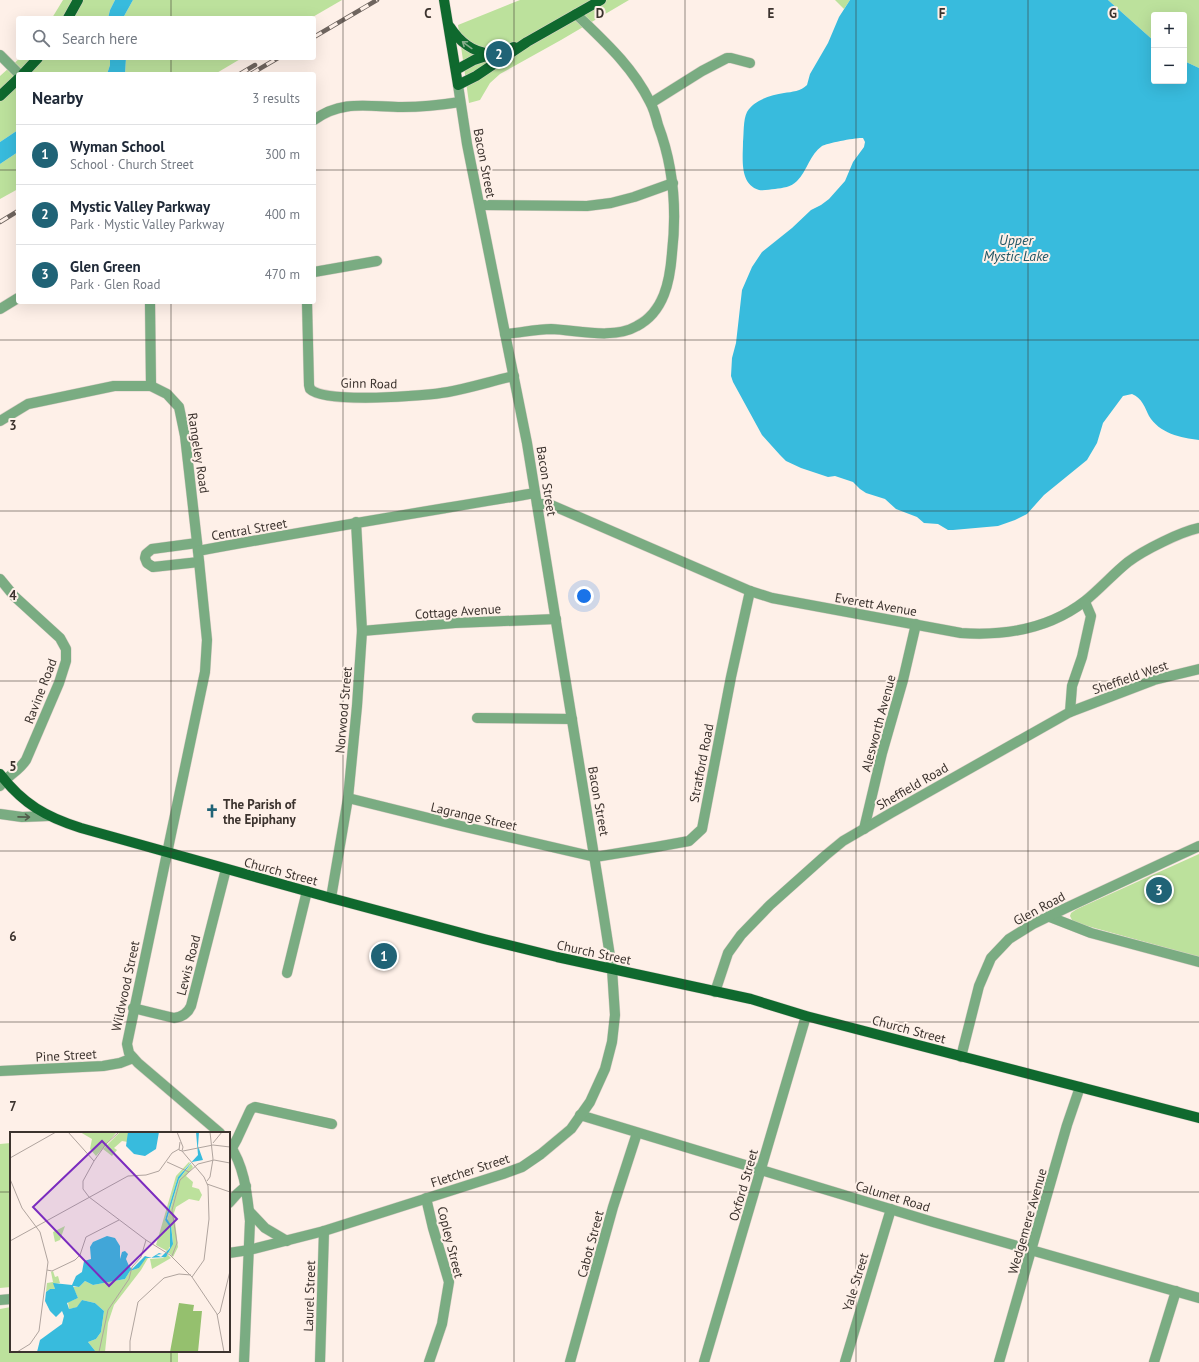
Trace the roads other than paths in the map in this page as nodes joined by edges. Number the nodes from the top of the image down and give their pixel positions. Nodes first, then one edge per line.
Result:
1 (78, 0) edge
2 (444, 0) edge
3 (601, 0) edge
4 (576, 14) junction
5 (69, 16) edge
6 (448, 24) junction
7 (527, 42) junction
8 (494, 53) junction
9 (0, 55) edge
10 (36, 60) edge
11 (750, 63) dead end
12 (456, 70) junction
13 (17, 72) edge
14 (25, 72) edge
15 (16, 81) edge
16 (458, 85) junction
17 (0, 96) edge
18 (460, 102) junction
19 (650, 103) junction
20 (316, 119) edge
21 (673, 183) junction
22 (480, 206) junction
23 (377, 261) dead end
24 (316, 272) edge
25 (16, 299) edge
26 (150, 304) edge
27 (307, 304) edge
28 (0, 309) edge
29 (505, 334) junction
30 (514, 376) junction
31 (151, 386) junction
32 (0, 421) edge
33 (536, 498) junction
34 (356, 522) junction
35 (1199, 528) edge
36 (198, 547) junction
37 (199, 562) junction
38 (0, 578) edge
39 (750, 591) junction
40 (1084, 602) junction
41 (556, 619) junction
42 (916, 624) junction
43 (362, 631) junction
44 (1199, 669) edge
45 (1070, 712) junction
46 (477, 718) dead end
47 (572, 718) junction
48 (1, 780) edge
49 (348, 798) junction
50 (0, 814) edge
51 (48, 816) junction
52 (864, 829) junction
53 (1199, 846) edge
54 (166, 852) junction
55 (595, 857) junction
56 (226, 869) junction
57 (307, 891) junction
58 (331, 898) junction
59 (1050, 917) junction
60 (1199, 962) edge
61 (612, 969) junction
62 (287, 973) dead end
63 (716, 992) junction
64 (133, 1008) junction
65 (806, 1016) junction
66 (961, 1057) junction
67 (133, 1058) junction
68 (0, 1071) edge
69 (1080, 1087) junction
70 (580, 1115) junction
71 (1199, 1118) edge
72 (332, 1124) dead end
73 (219, 1132) edge
74 (637, 1133) junction
75 (230, 1146) edge
76 (762, 1170) junction
77 (246, 1186) junction
78 (426, 1198) junction
79 (230, 1202) edge
80 (891, 1209) junction
81 (249, 1211) junction
82 (324, 1231) junction
83 (287, 1240) junction
84 (249, 1250) junction
85 (1032, 1250) junction
86 (230, 1253) edge
87 (1176, 1291) junction
88 (1199, 1298) edge
89 (10, 1299) edge
90 (0, 1300) edge
91 (244, 1362) edge
92 (320, 1362) edge
93 (429, 1362) edge
94 (570, 1362) edge
95 (704, 1362) edge
96 (845, 1362) edge
97 (999, 1362) edge
98 (1154, 1362) edge

1 - 5 main road
2 - 6 main road, Bacon Street
3 - 4 main road
4 - 7 main road
4 - 19 street
8 -> 6 main road
6 - 12 main road, Bacon Street
7 - 8 main road
7 - 16 main road
8 - 12 main road
9 - 13 street
10 - 14 main road
11 - 19 street
12 - 16 main road, Bacon Street
15 - 17 main road
16 - 18 street, Bacon Street
18 - 20 street
18 - 22 street, Bacon Street
19 - 21 street
21 - 22 street
21 - 29 street
22 - 29 street, Bacon Street
23 - 24 street
25 - 28 street
26 - 31 street
27 - 30 street, Ginn Road
29 - 30 street, Bacon Street
30 - 33 street, Bacon Street
31 - 32 street, Rangeley Road
31 - 36 street, Rangeley Road
33 - 34 street, Central Street
33 - 39 street, Everett Avenue
33 - 41 street, Bacon Street
34 - 36 street, Central Street
34 - 43 street, Norwood Street
35 - 40 street, Everett Avenue
36 - 37 street, Central Street
36 - 37 street
37 - 54 street, Central Street
38 - 48 street, Ravine Road
39 - 42 street, Everett Avenue
39 - 55 street, Stratford Road
40 - 42 street, Everett Avenue
40 - 45 street
41 - 43 street, Cottage Avenue
41 - 47 street, Bacon Street
42 - 52 street, Alesworth Avenue
43 - 49 street, Norwood Street
44 - 45 street, Sheffield West
45 - 52 street, Sheffield Road
46 - 47 street
47 - 55 street, Bacon Street
48 - 51 main road, Church Street
49 - 55 street, Lagrange Street
49 - 58 street, Norwood Street
50 -> 51 street
51 - 54 main road, Church Street
52 - 63 street, Sheffield Road
53 - 59 street, Glen Road
54 - 56 main road, Church Street
54 - 64 street, Wildwood Street
55 - 61 street, Bacon Street
56 - 57 main road, Church Street
56 - 64 street, Lewis Road
57 - 58 main road, Church Street
57 - 62 street
58 - 61 main road, Church Street
59 - 60 street
59 - 66 street, Glen Road
61 - 63 main road, Church Street
61 - 70 street, Fletcher Street
63 - 65 main road, Church Street
64 - 67 street, Wildwood Street
65 - 66 main road, Church Street
65 - 76 street, Oxford Street
66 - 69 main road, Church Street
67 - 68 street, Pine Street
67 - 73 street
69 - 71 main road, Church Street
69 - 85 street, Wedgemere Avenue
70 - 74 street, Calumet Road
70 - 78 street, Fletcher Street
72 - 75 street
74 - 76 street, Calumet Road
74 - 94 street, Cabot Street
75 - 77 street
76 - 80 street, Calumet Road
76 - 95 street, Oxford Street
77 - 79 street
77 - 81 street
78 - 82 street, Fletcher Street
78 - 93 street, Copley Street
80 - 85 street, Calumet Road
80 - 96 street, Yale Street
81 - 83 street
81 - 84 street
82 - 83 street, Fletcher Street
82 - 92 street, Laurel Street
83 - 84 street, Fletcher Street
84 - 86 street, Fletcher Street
84 - 91 street
85 - 87 street, Calumet Road
85 - 97 street, Wedgemere Avenue
87 - 88 street, Calumet Road
87 - 98 street
89 - 90 street

